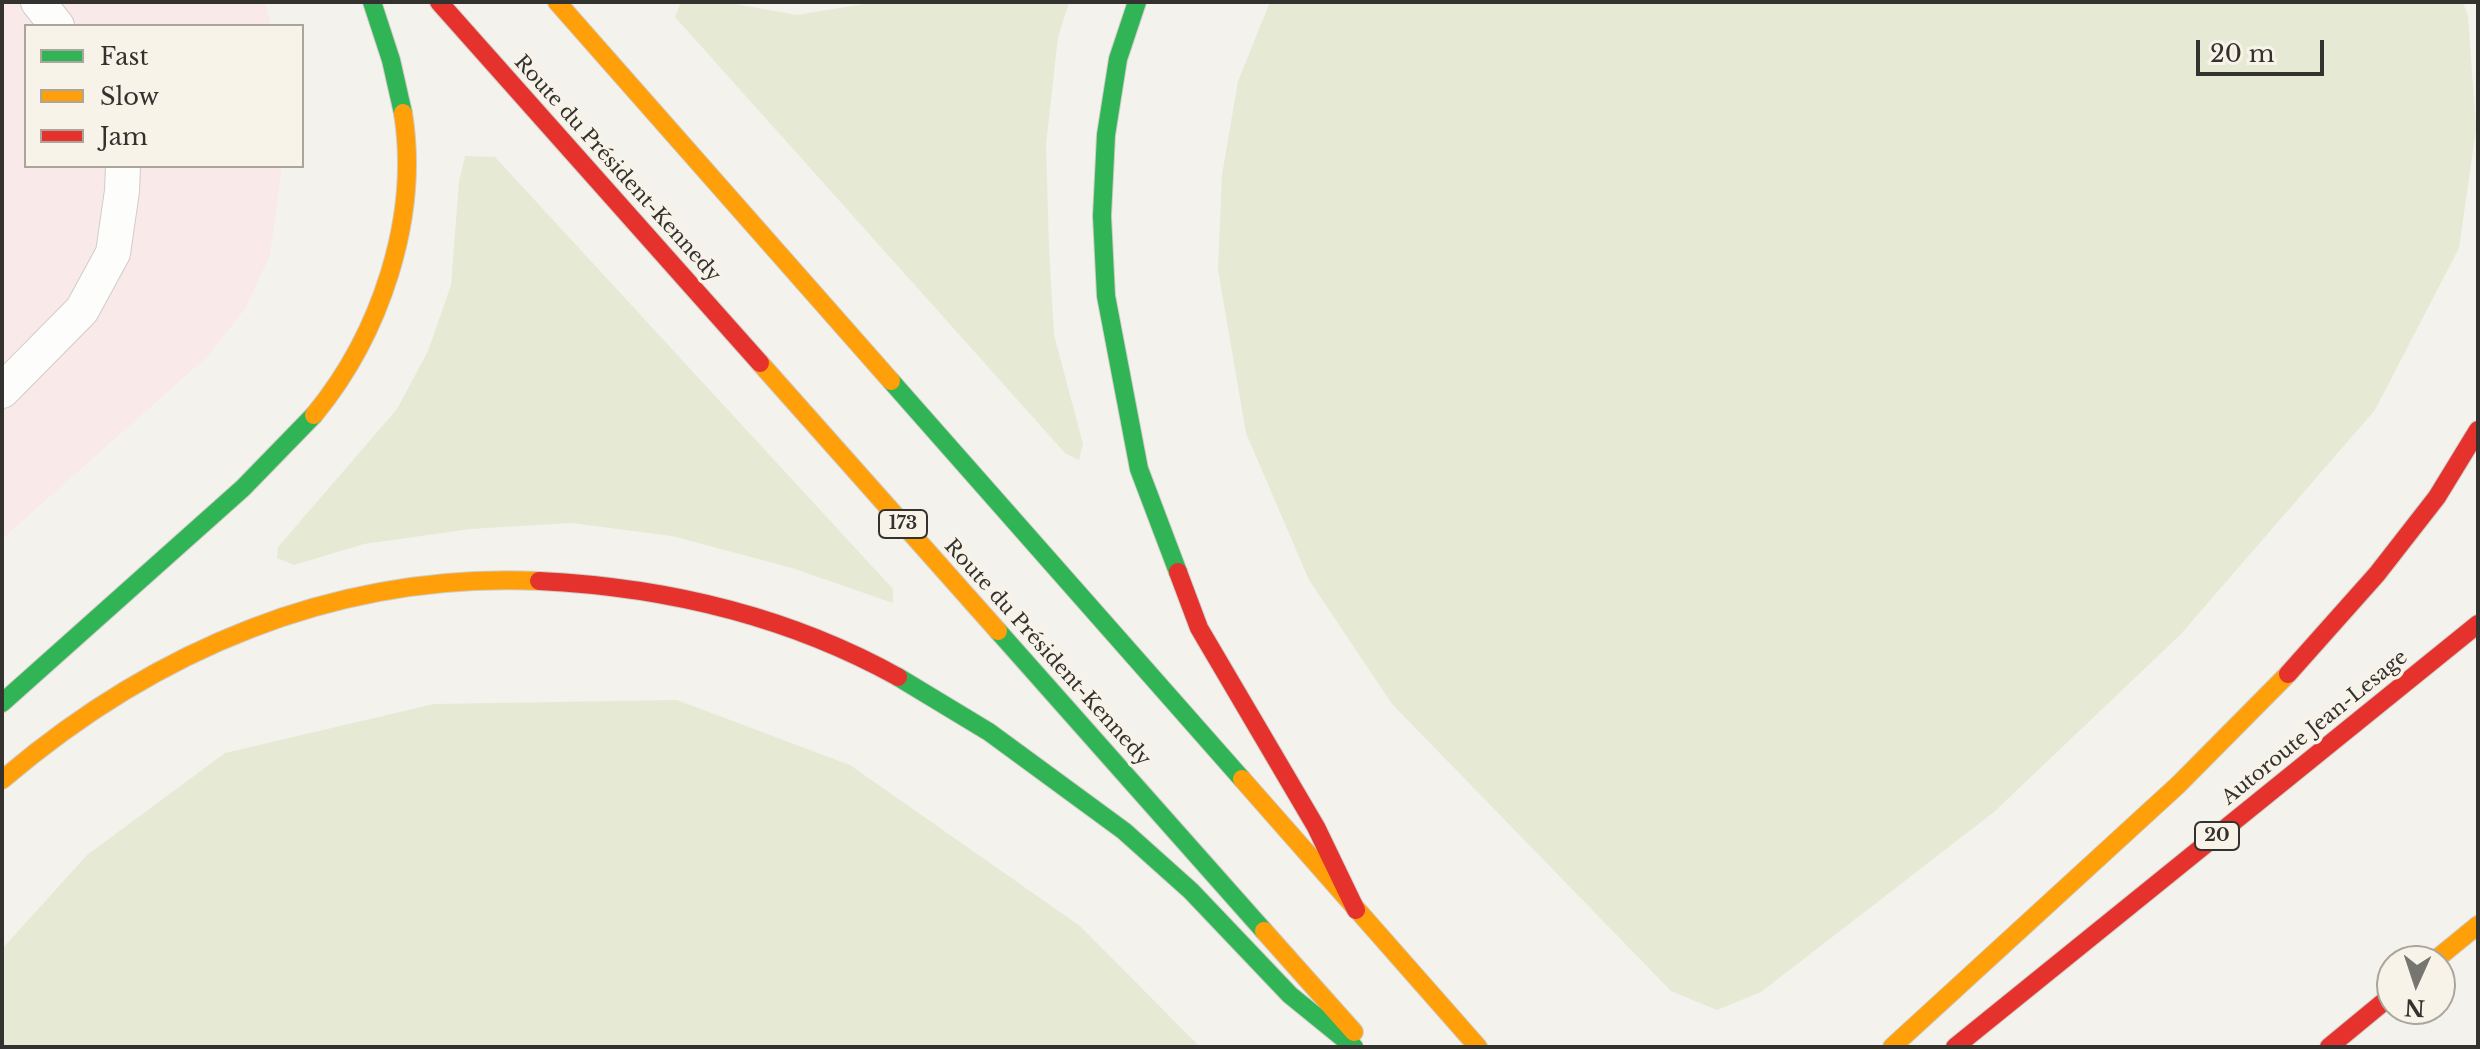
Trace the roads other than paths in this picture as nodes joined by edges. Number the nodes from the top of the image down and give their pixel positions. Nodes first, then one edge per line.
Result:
1 (38, 2) edge
2 (372, 2) edge
3 (439, 2) edge
4 (557, 2) edge
5 (1137, 2) edge
6 (55, 24) edge
7 (123, 168) edge
8 (2, 391) edge
9 (2478, 430) edge
10 (2478, 624) edge
11 (2, 703) edge
12 (2, 780) edge
13 (1356, 910) junction
14 (2478, 925) edge
15 (2454, 945) edge
16 (2376, 1008) edge
17 (1354, 1047) edge
18 (1367, 1047) edge
19 (1478, 1047) edge
20 (1892, 1047) edge
21 (1955, 1047) edge
22 (2329, 1047) edge

1 - 6 street
2 - 11 main road
3 - 18 main road, Route du Président-Kennedy / 173
4 - 13 main road
5 - 13 main road
7 - 8 street
9 - 20 main road
10 - 21 main road, Autoroute Jean-Lesage / 20
12 - 17 main road
13 - 19 main road
14 - 15 main road
16 - 22 main road

